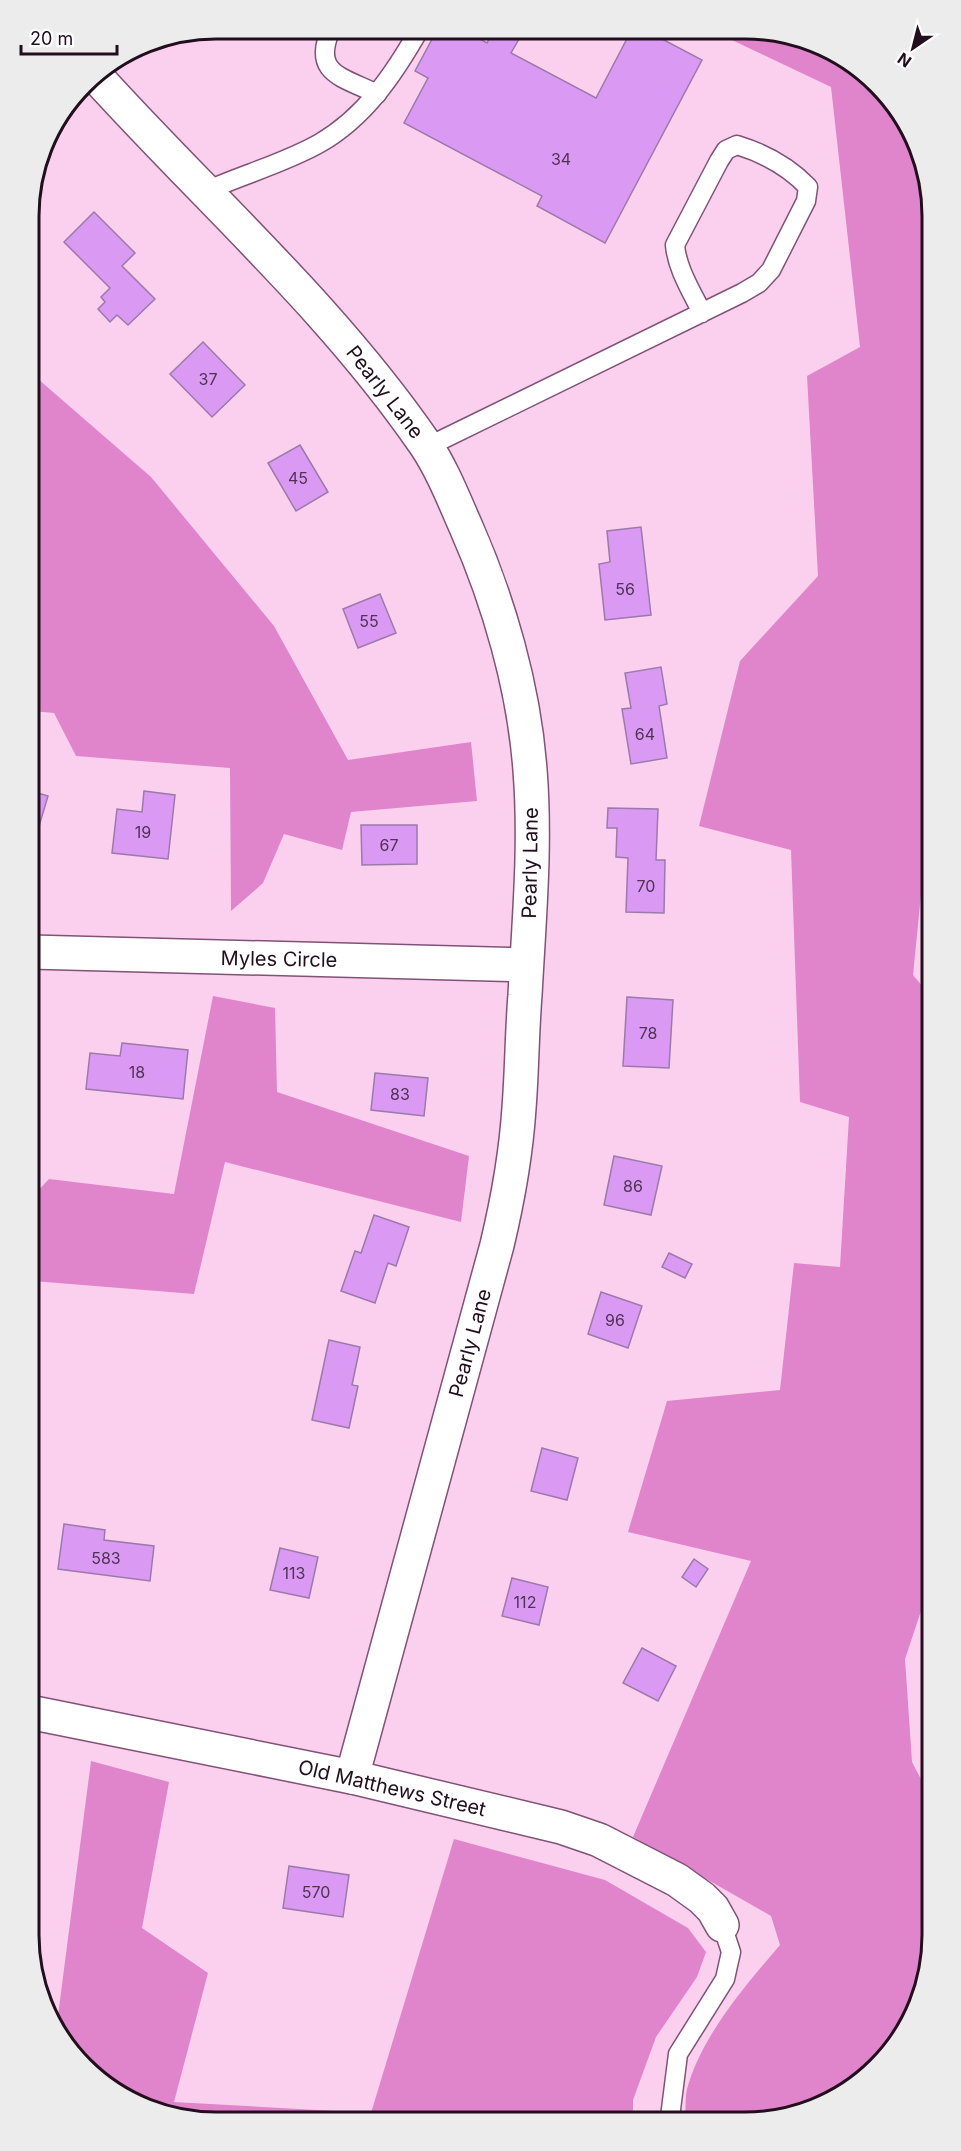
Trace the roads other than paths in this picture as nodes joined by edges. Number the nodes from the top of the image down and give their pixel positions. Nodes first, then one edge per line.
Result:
1 (327, 39) edge
2 (414, 39) edge
3 (101, 81) edge
4 (377, 94) junction
5 (206, 191) junction
6 (702, 313) junction
7 (427, 447) junction
8 (39, 952) edge
9 (526, 965) junction
10 (39, 1714) edge
11 (352, 1777) junction
12 (722, 1925) joint
13 (671, 2112) edge

1 - 4 lane
2 - 4 lane
3 - 5 street, Pearly Lane
4 - 5 lane
5 - 7 street, Pearly Lane
6 - 6 lane
6 - 7 lane
7 - 9 street, Pearly Lane
8 - 9 street, Myles Circle
9 - 11 street, Pearly Lane
10 - 11 street, Old Matthews Street
11 - 12 street, Old Matthews Street
12 - 13 lane

